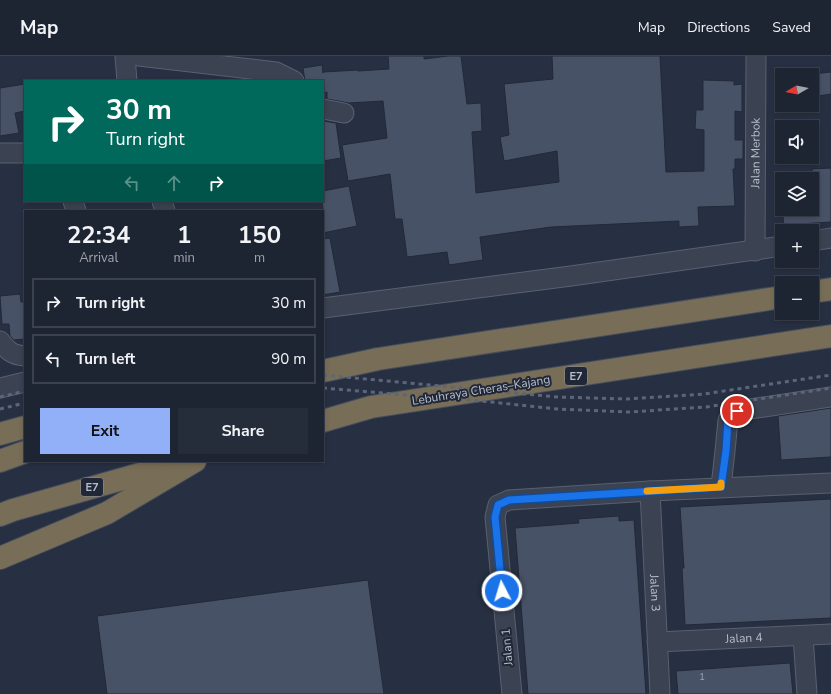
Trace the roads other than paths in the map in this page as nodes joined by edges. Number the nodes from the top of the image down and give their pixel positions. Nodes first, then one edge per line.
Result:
1 (125, 56) edge
2 (138, 56) edge
3 (756, 56) edge
4 (127, 80) edge
5 (292, 80) edge
6 (324, 109) edge
7 (344, 113) dead end
8 (0, 153) edge
9 (24, 153) edge
10 (831, 238) edge
11 (819, 240) edge
12 (775, 247) edge
13 (755, 251) junction
14 (831, 289) edge
15 (819, 291) edge
16 (775, 298) edge
17 (324, 308) edge
18 (831, 336) edge
19 (0, 341) edge
20 (24, 356) edge
21 (324, 371) edge
22 (24, 382) edge
23 (0, 388) edge
24 (831, 397) edge
25 (324, 421) edge
26 (24, 427) edge
27 (0, 434) edge
28 (24, 452) edge
29 (0, 461) edge
30 (181, 462) edge
31 (193, 462) edge
32 (831, 483) edge
33 (721, 487) junction
34 (650, 491) junction
35 (0, 515) edge
36 (0, 558) edge
37 (831, 634) edge
38 (803, 636) junction
39 (657, 642) junction
40 (512, 694) edge
41 (660, 694) edge
42 (807, 694) edge

1 - 4 street
2 - 5 street
3 - 13 street, Jalan Merbok
6 - 7 street
8 - 9 street
10 - 11 street
12 - 13 street
13 - 17 street
14 - 15 highway
16 - 21 highway
18 - 25 highway, Lebuhraya Cheras–Kajang / E7
19 - 20 street
22 - 23 street
24 - 33 street
26 - 27 highway
28 - 29 highway
30 - 35 highway, E7
31 - 36 highway
32 - 33 street
33 - 34 street
34 - 39 street, Jalan 3
34 - 40 street, Jalan 1
37 - 38 street, Jalan 4
38 - 39 street, Jalan 4
38 - 42 street
39 - 41 street, Jalan 3

